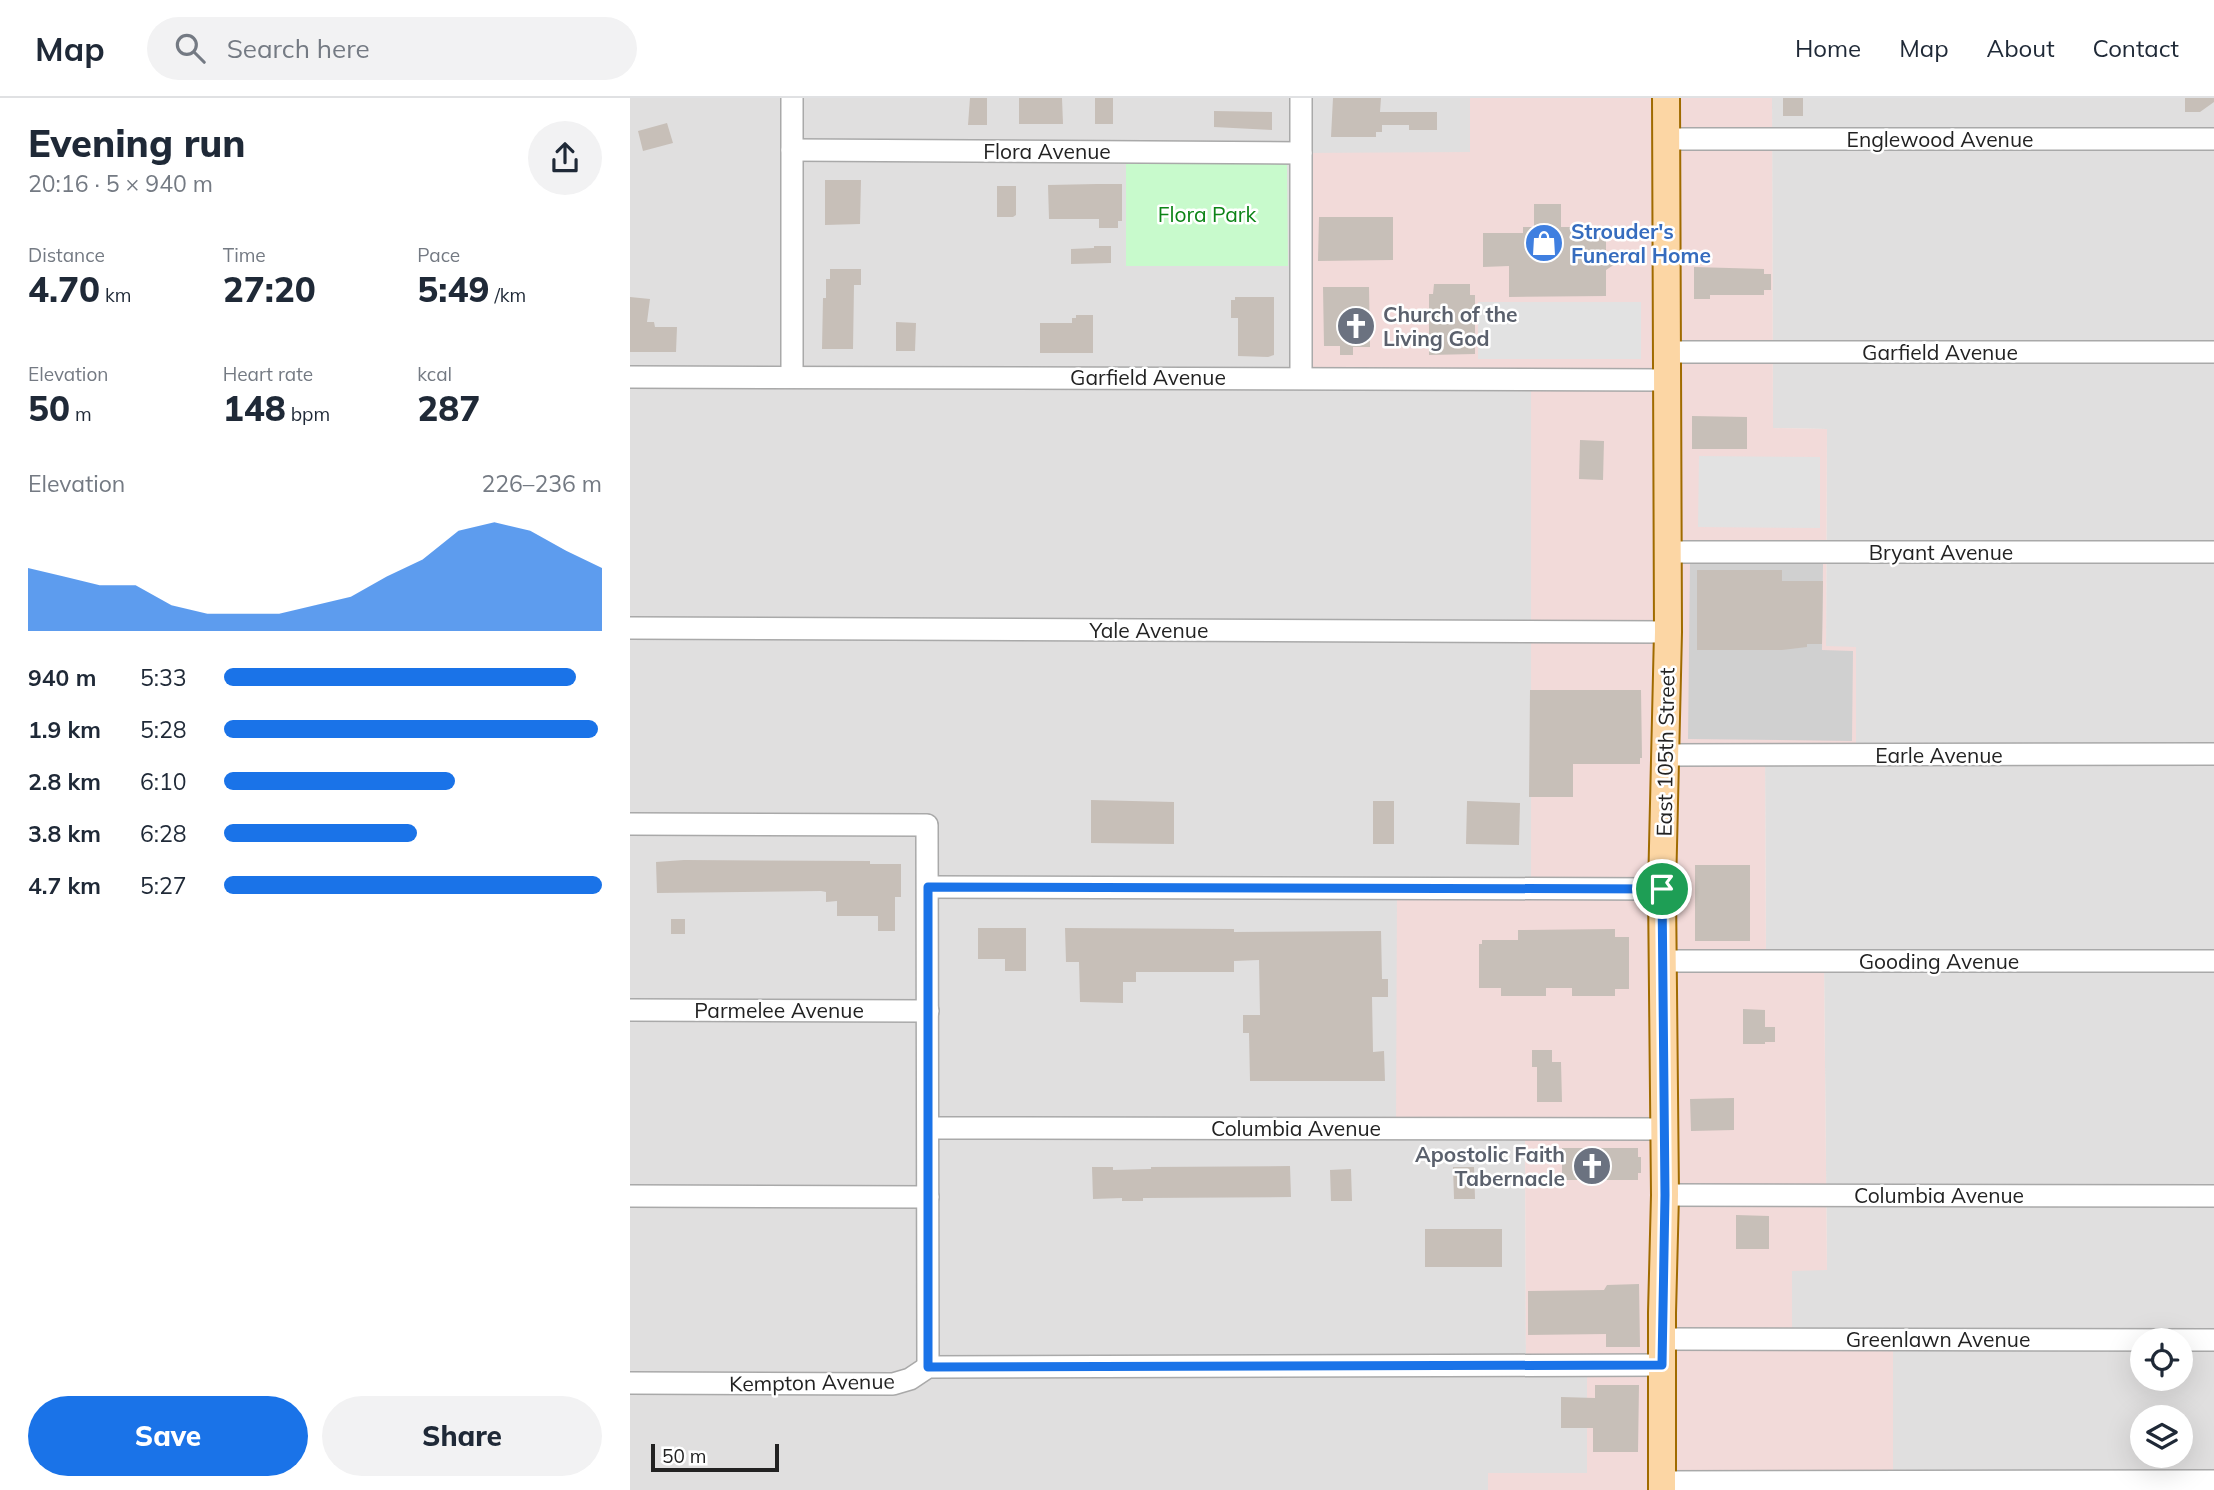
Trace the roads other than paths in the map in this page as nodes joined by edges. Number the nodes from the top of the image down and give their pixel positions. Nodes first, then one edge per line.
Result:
1 (792, 98) edge
2 (1301, 98) edge
3 (1666, 98) edge
4 (1666, 139) junction
5 (2214, 139) edge
6 (792, 150) junction
7 (1301, 153) junction
8 (1667, 352) junction
9 (2214, 352) edge
10 (630, 377) edge
11 (792, 377) junction
12 (1301, 377) junction
13 (1667, 380) junction
14 (1668, 552) junction
15 (2214, 552) edge
16 (630, 628) edge
17 (1668, 632) junction
18 (2214, 754) edge
19 (1664, 755) junction
20 (630, 824) edge
21 (928, 887) junction
22 (1662, 889) junction
23 (1663, 961) junction
24 (2214, 961) edge
25 (630, 1010) edge
26 (928, 1011) junction
27 (929, 1128) junction
28 (1664, 1129) junction
29 (1665, 1195) junction
30 (630, 1196) edge
31 (2214, 1196) edge
32 (928, 1197) junction
33 (2214, 1339) edge
34 (1662, 1352) junction
35 (928, 1367) junction
36 (630, 1383) edge
37 (2214, 1481) edge
38 (1662, 1486) edge

1 - 6 street
2 - 7 street
3 - 4 main road, East 105th Street
4 - 5 street, Englewood Avenue
4 - 8 main road, East 105th Street
6 - 7 street, Flora Avenue
6 - 11 street
7 - 12 street
8 - 9 street, Garfield Avenue
8 - 13 main road, East 105th Street
10 - 11 street, Garfield Avenue
11 - 12 street, Garfield Avenue
12 - 13 street, Garfield Avenue
13 - 14 main road, East 105th Street
14 - 15 street, Bryant Avenue
14 - 17 main road, East 105th Street
16 - 17 street, Yale Avenue
17 - 19 main road, East 105th Street
18 - 19 street, Earle Avenue
19 - 22 main road, East 105th Street
20 - 21 street
21 - 22 street
21 - 26 street
22 - 23 main road, East 105th Street
23 - 24 street, Gooding Avenue
23 - 28 main road, East 105th Street
25 - 26 street, Parmelee Avenue
26 - 27 street
27 - 28 street, Columbia Avenue
27 - 32 street
28 - 29 main road, East 105th Street
29 - 31 street, Columbia Avenue
29 - 34 main road, East 105th Street
30 - 32 street
32 - 35 street
33 - 34 street, Greenlawn Avenue
34 - 35 street, Kempton Avenue
34 - 38 main road, East 105th Street
35 - 36 street, Kempton Avenue
37 - 38 street

